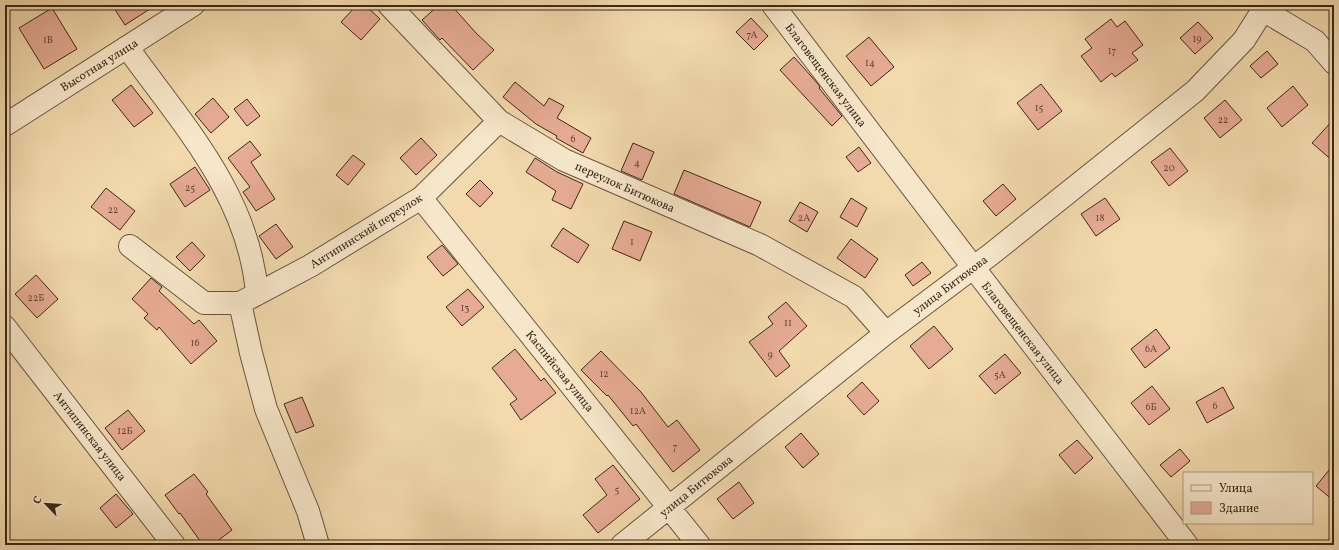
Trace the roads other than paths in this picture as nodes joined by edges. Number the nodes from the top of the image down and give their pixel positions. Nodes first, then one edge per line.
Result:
1 (193, 5) edge
2 (389, 5) edge
3 (773, 5) edge
4 (1262, 8) edge
5 (127, 47) junction
6 (1334, 64) edge
7 (499, 121) junction
8 (5, 125) edge
9 (421, 198) junction
10 (130, 246) dead end
11 (973, 267) junction
12 (248, 298) junction
13 (5, 327) edge
14 (886, 333) junction
15 (669, 508) junction
16 (174, 545) edge
17 (318, 545) edge
18 (622, 545) edge
19 (699, 545) edge
20 (1187, 545) edge

1 - 5 street, Высотная улица
2 - 7 street, переулок Битюкова
3 - 11 street, Благовещенская улица
4 - 6 street
4 - 11 street, улица Битюкова
5 - 8 street, Высотная улица
5 - 12 street
7 - 9 street, Антипинский переулок
7 - 14 street, переулок Битюкова
9 - 12 street, Антипинский переулок
9 - 15 street, Каспийская улица
10 - 12 street, Антипинский переулок
11 - 14 street, улица Битюкова
11 - 20 street, Благовещенская улица
12 - 17 street
13 - 16 street, Антипинская улица
14 - 15 street, улица Битюкова
15 - 18 street, улица Битюкова
15 - 19 street, Каспийская улица

